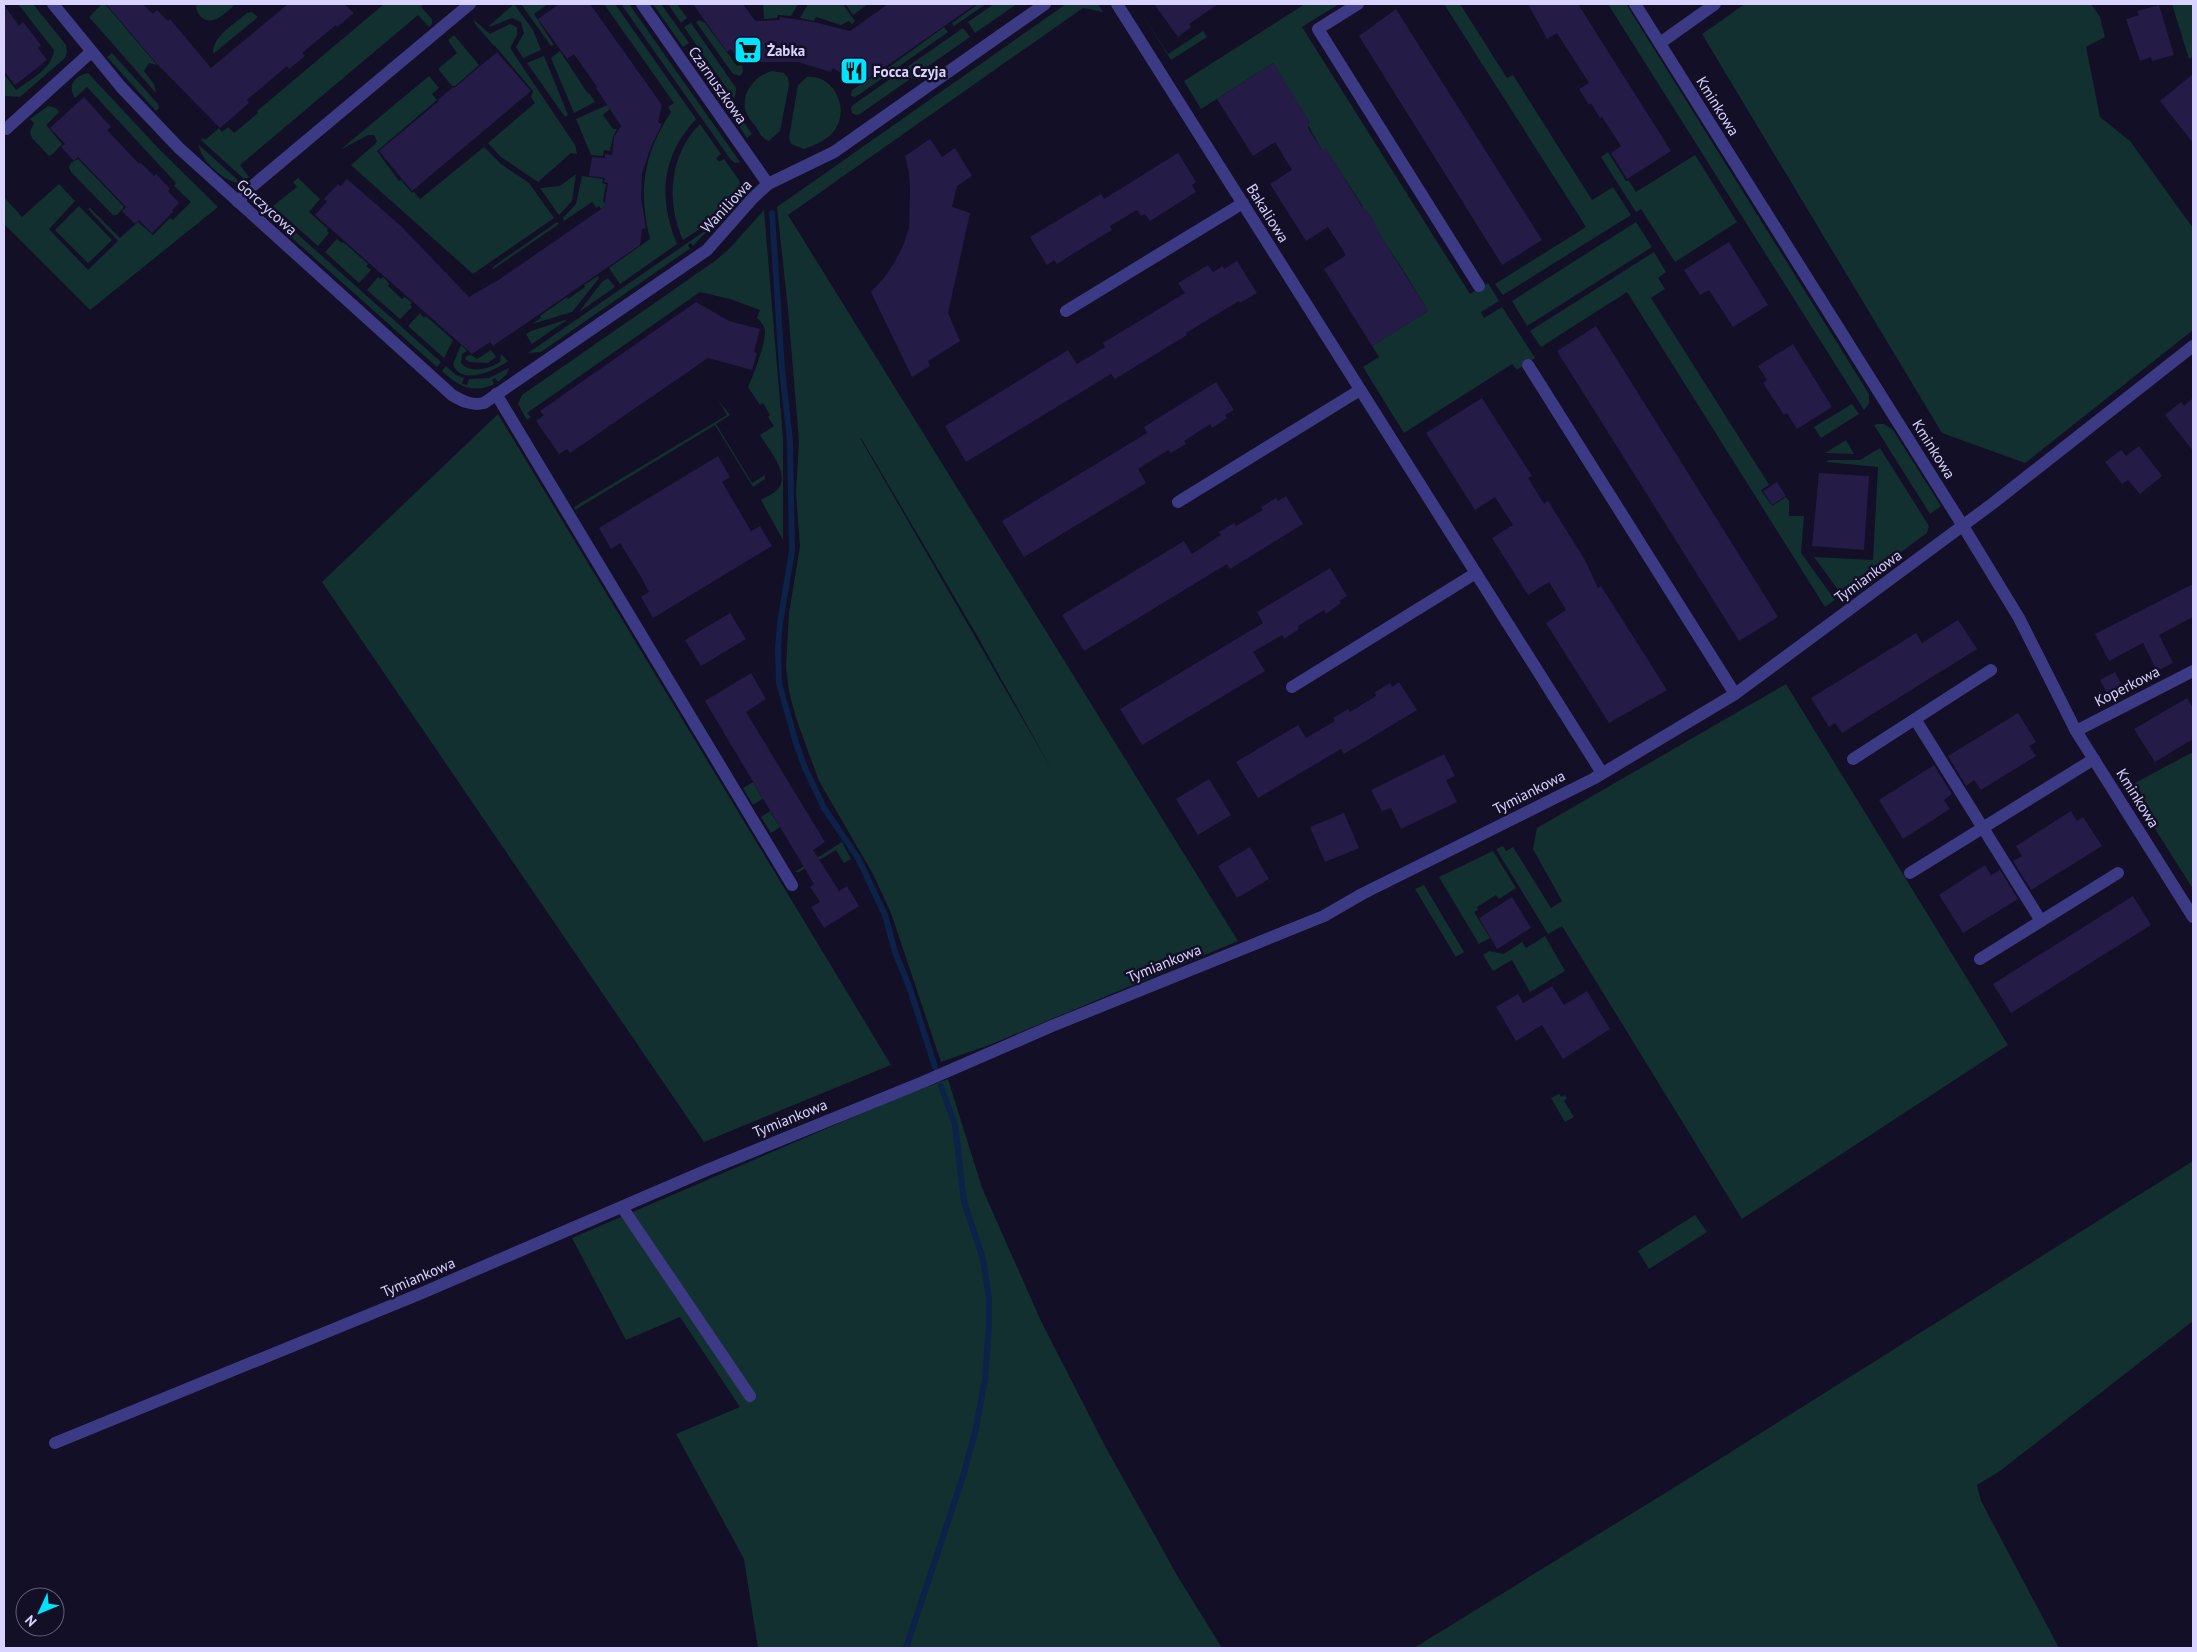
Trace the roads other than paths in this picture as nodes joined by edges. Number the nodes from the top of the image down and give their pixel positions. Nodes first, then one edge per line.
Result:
1 (53, 4) edge
2 (470, 4) edge
3 (642, 4) edge
4 (1045, 4) edge
5 (1117, 4) edge
6 (1358, 4) edge
7 (1635, 4) edge
8 (1715, 4) edge
9 (1660, 43) junction
10 (91, 52) junction
11 (6, 129) dead end
12 (768, 184) junction
13 (238, 202) junction
14 (1242, 203) junction
15 (1479, 286) dead end
16 (1066, 311) dead end
17 (2193, 346) edge
18 (1528, 365) dead end
19 (1360, 390) junction
20 (496, 394) junction
21 (484, 403) joint
22 (1178, 502) dead end
23 (1963, 526) junction
24 (1476, 574) junction
25 (1992, 670) dead end
26 (2193, 670) edge
27 (1292, 687) dead end
28 (1735, 694) junction
29 (1915, 719) junction
30 (2076, 731) junction
31 (1853, 758) dead end
32 (2094, 759) junction
33 (1602, 774) junction
34 (1982, 828) junction
35 (1910, 873) dead end
36 (2118, 873) dead end
37 (792, 885) dead end
38 (2193, 917) edge
39 (2041, 921) junction
40 (1980, 959) dead end
41 (622, 1206) junction
42 (750, 1396) dead end
43 (55, 1443) dead end

1 - 10 street, Gorczycowa
2 - 13 street
3 - 12 street, Czarnuszkowa
4 - 12 street, Waniliowa
5 - 14 street, Bakaliowa
6 - 15 street
7 - 9 street, Kminkowa
8 - 9 street
9 - 23 street, Kminkowa
10 - 11 street
10 - 13 street, Gorczycowa
12 - 20 street, Waniliowa
13 - 21 street, Gorczycowa
14 - 16 street
14 - 19 street, Bakaliowa
17 - 23 street, Tymiankowa
18 - 28 street
19 - 22 street
19 - 24 street, Bakaliowa
20 - 21 street, Waniliowa
20 - 37 street
23 - 28 street, Tymiankowa
23 - 30 street, Kminkowa
24 - 27 street
24 - 33 street, Bakaliowa
25 - 29 street
26 - 30 street, Koperkowa
28 - 33 street, Tymiankowa
29 - 31 street
29 - 34 street
30 - 32 street, Kminkowa
32 - 34 street
32 - 38 street, Kminkowa
33 - 41 street, Tymiankowa
34 - 35 street
34 - 39 street
36 - 39 street
39 - 40 street
41 - 42 street
41 - 43 street, Tymiankowa

